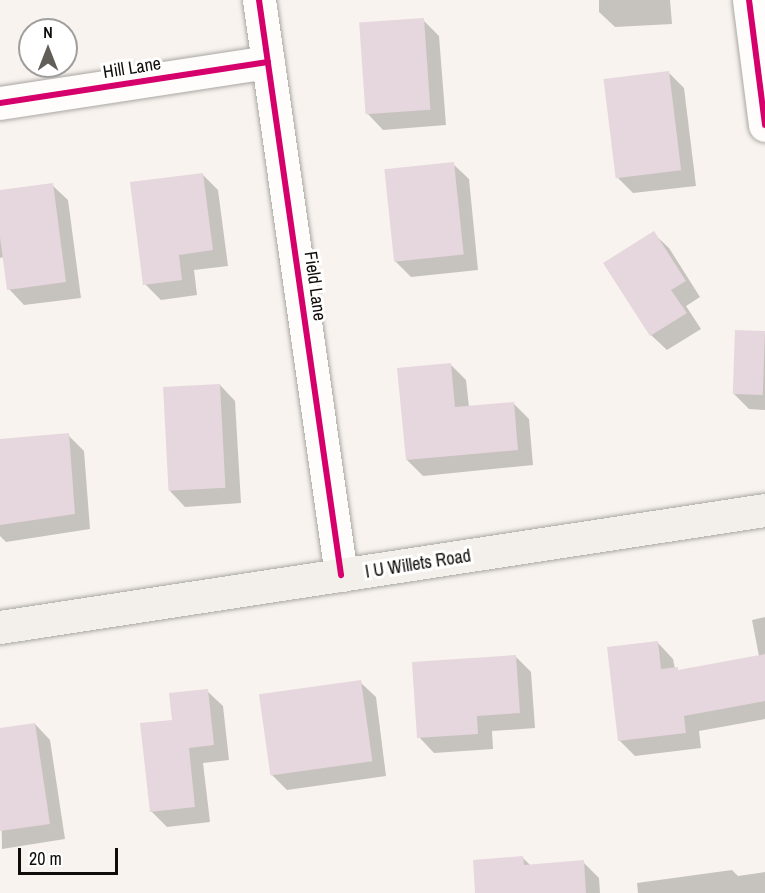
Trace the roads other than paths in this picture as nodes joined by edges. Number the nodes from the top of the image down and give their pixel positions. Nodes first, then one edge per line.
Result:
1 (259, 0) edge
2 (749, 0) edge
3 (268, 62) junction
4 (0, 103) edge
5 (765, 125) edge
6 (765, 510) edge
7 (341, 575) junction
8 (0, 627) edge

1 - 3 street, Field Lane
2 - 5 street
3 - 4 street, Hill Lane
3 - 7 street, Field Lane
6 - 7 main road, I U Willets Road
7 - 8 main road, I U Willets Road

